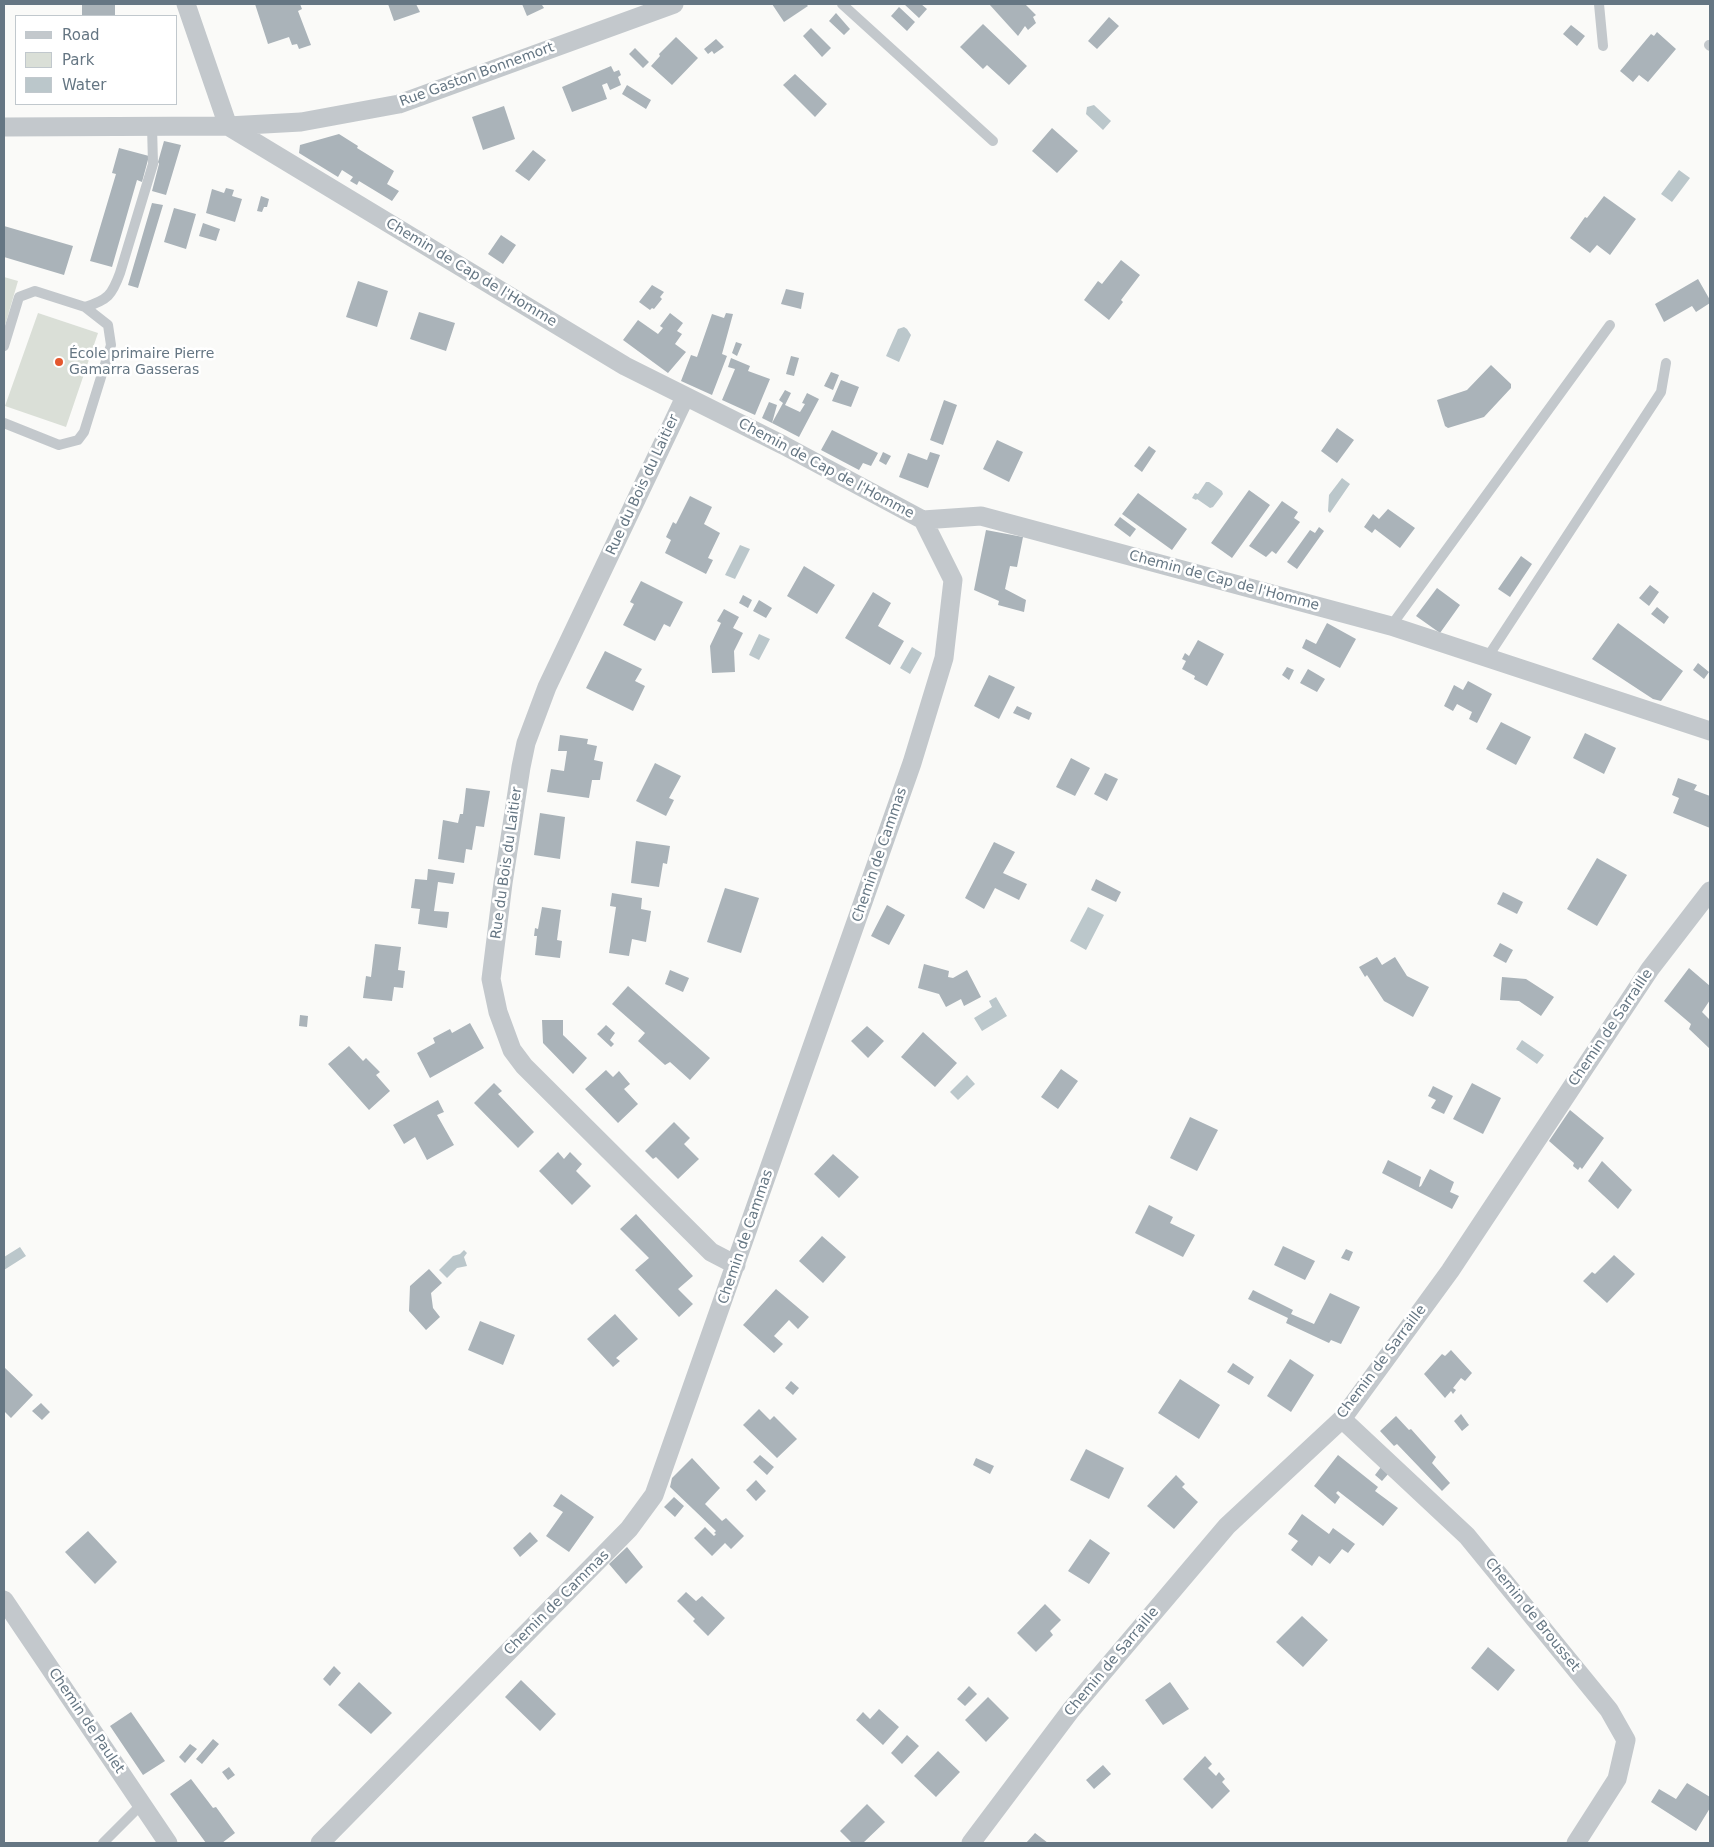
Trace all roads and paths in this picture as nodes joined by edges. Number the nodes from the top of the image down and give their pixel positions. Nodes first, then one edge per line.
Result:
1 (186, 4) edge
2 (674, 4) edge
3 (842, 4) edge
4 (1600, 4) edge
5 (1603, 46) dead end
6 (152, 126) junction
7 (228, 126) junction
8 (4, 127) edge
9 (993, 141) dead end
10 (85, 307) junction
11 (1610, 325) dead end
12 (4, 346) edge
13 (1666, 363) dead end
14 (685, 397) junction
15 (4, 423) edge
16 (924, 520) junction
17 (1392, 626) junction
18 (1488, 658) junction
19 (1710, 732) edge
20 (1710, 891) edge
21 (736, 1265) junction
22 (1342, 1419) junction
23 (4, 1600) edge
24 (142, 1804) junction
25 (103, 1843) edge
26 (168, 1843) edge
27 (320, 1843) edge
28 (971, 1843) edge
29 (1576, 1843) edge

1 - 7 street
2 - 7 street, Rue Gaston Bonnemort
3 - 9 lane
4 - 5 lane
6 - 7 street, Rue Gaston Bonnemort
6 - 8 street, Rue Gaston Bonnemort
6 - 10 lane
7 - 14 street, Chemin de Cap de l'Homme
10 - 12 lane
10 - 15 lane
11 - 17 lane
13 - 18 lane
14 - 16 street, Chemin de Cap de l'Homme
14 - 21 street, Rue du Bois du Laitier
16 - 17 street, Chemin de Cap de l'Homme
16 - 21 street, Chemin de Cammas
17 - 18 street, Chemin de Cap de l'Homme
18 - 19 street, Chemin de Cap de l'Homme
20 - 22 street, Chemin de Sarraille
21 - 27 street, Chemin de Cammas
22 - 28 street, Chemin de Sarraille
22 - 29 street, Chemin de Brousset
23 - 24 street, Chemin de Paulet
24 - 25 lane
24 - 26 street, Chemin de Paulet

